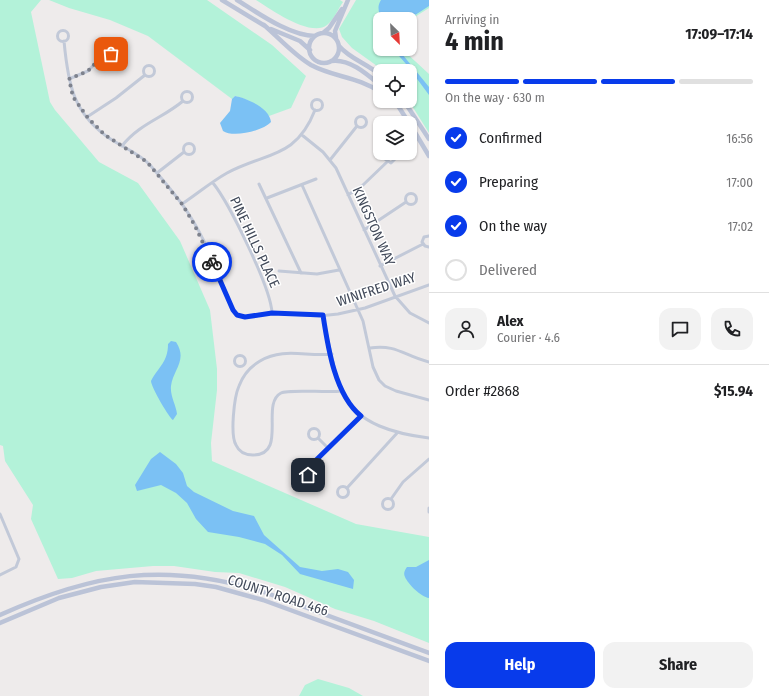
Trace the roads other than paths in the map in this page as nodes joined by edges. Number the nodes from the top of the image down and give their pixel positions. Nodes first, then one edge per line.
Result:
1 (222, 0) edge
2 (237, 0) edge
3 (348, 0) edge
4 (346, 5) junction
5 (264, 25) junction
6 (323, 33) junction
7 (315, 36) junction
8 (336, 38) junction
9 (64, 41) dead end
10 (339, 46) junction
11 (310, 50) junction
12 (104, 54) dead end
13 (329, 62) junction
14 (373, 69) edge
15 (145, 75) dead end
16 (69, 79) junction
17 (373, 80) edge
18 (373, 88) edge
19 (183, 101) dead end
20 (399, 108) edge
21 (400, 108) edge
22 (408, 108) edge
23 (315, 110) dead end
24 (403, 112) junction
25 (406, 116) edge
26 (87, 117) junction
27 (357, 126) dead end
28 (302, 135) junction
29 (417, 135) edge
30 (429, 140) edge
31 (122, 146) junction
32 (184, 152) dead end
33 (429, 156) edge
34 (330, 160) junction
35 (395, 160) edge
36 (387, 162) joint
37 (157, 173) junction
38 (316, 179) dead end
39 (213, 182) junction
40 (260, 184) dead end
41 (302, 185) junction
42 (348, 195) junction
43 (267, 198) junction
44 (406, 202) dead end
45 (182, 204) junction
46 (364, 230) junction
47 (429, 236) edge
48 (422, 244) junction
49 (429, 247) edge
50 (380, 266) junction
51 (339, 270) junction
52 (279, 271) dead end
53 (300, 273) junction
54 (428, 284) edge
55 (395, 296) junction
56 (358, 310) junction
57 (272, 313) junction
58 (323, 315) junction
59 (429, 323) edge
60 (370, 348) junction
61 (332, 354) junction
62 (429, 362) edge
63 (244, 364) dead end
64 (249, 369) junction
65 (341, 391) junction
66 (429, 400) edge
67 (361, 416) junction
68 (398, 432) junction
69 (318, 438) dead end
70 (429, 438) edge
71 (328, 448) junction
72 (429, 459) edge
73 (306, 470) dead end
74 (347, 488) dead end
75 (391, 499) dead end
76 (429, 508) edge
77 (429, 512) edge
78 (0, 514) edge
79 (0, 575) edge
80 (109, 578) junction
81 (101, 587) junction
82 (0, 615) edge
83 (0, 624) edge
84 (429, 653) edge
85 (429, 661) edge

1 - 5 main road
2 - 7 main road
3 - 4 main road
4 - 6 main road
4 - 8 main road
5 - 11 main road
5 - 18 main road
6 - 7 main road
6 - 8 main road
7 - 11 main road
8 - 10 main road
9 - 16 street, WINIFRED WAY
10 - 13 main road
10 - 14 main road
11 - 13 main road
12 - 16 street
13 - 17 main road
15 - 26 street
16 - 26 street, WINIFRED WAY
19 - 31 street
20 - 24 main road
21 - 24 main road
22 - 30 main road
23 - 28 street
24 - 25 main road
26 - 31 street, WINIFRED WAY
27 - 34 street
28 - 34 street, KINGSTON WAY
28 - 39 street
29 - 33 main road
31 - 37 street, WINIFRED WAY
32 - 37 street
34 - 42 street, KINGSTON WAY
35 - 36 street
36 - 42 street
37 - 45 street, WINIFRED WAY
38 - 41 street
39 - 45 street
39 - 57 street, PINE HILLS PLACE
40 - 43 street
41 - 43 street
41 - 51 street
42 - 46 street, KINGSTON WAY
43 - 53 street
44 - 46 street
45 - 57 street, WINIFRED WAY
46 - 50 street, KINGSTON WAY
47 - 48 street
48 - 49 street
48 - 50 street
50 - 55 street, KINGSTON WAY
51 - 53 street
51 - 56 street
52 - 53 street
54 - 55 street, WINIFRED WAY
55 - 56 street, WINIFRED WAY
55 - 59 street, KINGSTON WAY
56 - 58 street, WINIFRED WAY
56 - 60 street
57 - 58 street, WINIFRED WAY
58 - 61 street
60 - 62 street
60 - 66 street
61 - 64 street
61 - 65 street
63 - 64 street
64 - 65 street
65 - 67 street
67 - 68 street
67 - 71 street
68 - 70 street
68 - 74 street
69 - 71 street
71 - 73 street
72 - 75 street
76 - 77 street
78 - 79 street
80 - 81 main road
80 - 82 main road, COUNTY ROAD 466
80 - 84 main road, COUNTY ROAD 466
81 - 83 main road, COUNTY ROAD 466
81 - 85 main road, COUNTY ROAD 466

